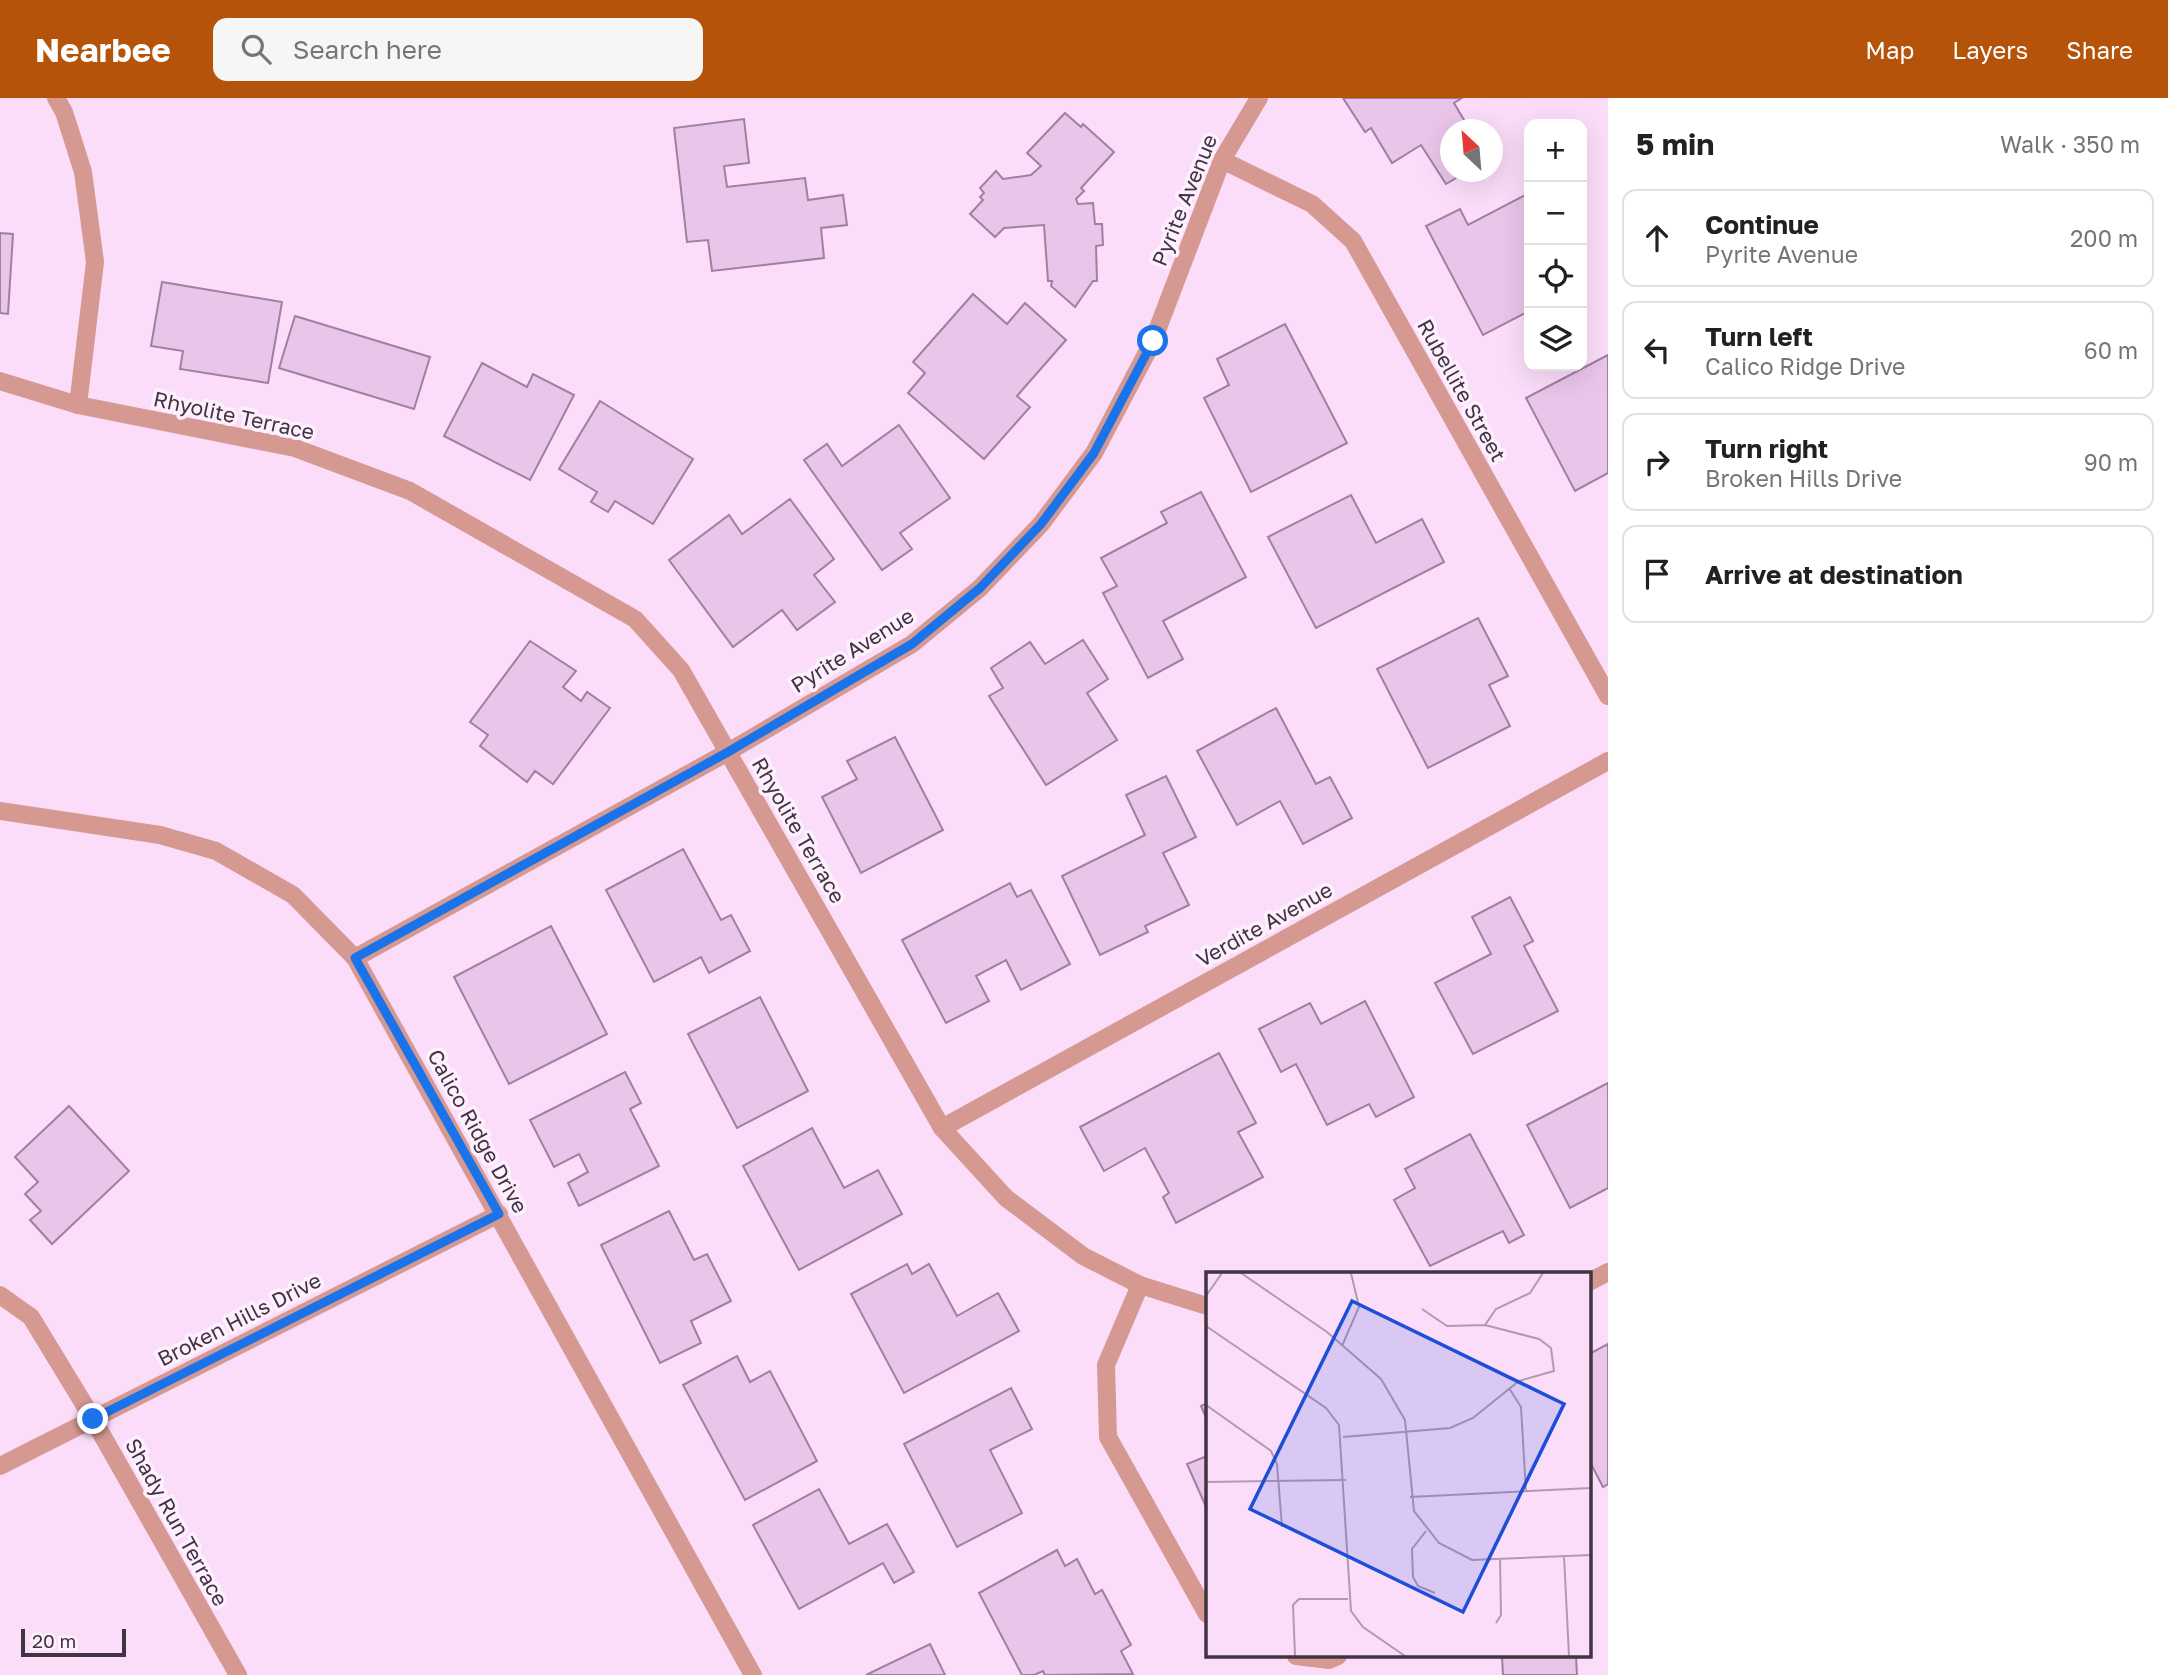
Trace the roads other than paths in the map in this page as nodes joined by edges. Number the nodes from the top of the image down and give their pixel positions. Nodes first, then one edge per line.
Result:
1 (56, 98) edge
2 (1259, 98) edge
3 (1222, 160) junction
4 (0, 381) edge
5 (78, 405) junction
6 (1608, 696) edge
7 (728, 752) junction
8 (1608, 761) edge
9 (0, 811) edge
10 (355, 958) junction
11 (942, 1128) junction
12 (499, 1214) junction
13 (1608, 1272) edge
14 (1590, 1281) edge
15 (1140, 1285) junction
16 (0, 1294) edge
17 (1206, 1306) edge
18 (93, 1419) junction
19 (0, 1466) edge
20 (1206, 1612) edge
21 (1312, 1658) edge
22 (1334, 1658) edge
23 (237, 1675) edge
24 (753, 1675) edge

1 - 5 street
2 - 3 street, Pyrite Avenue
3 - 6 street, Rubellite Street
3 - 7 street, Pyrite Avenue
4 - 5 street, Rhyolite Terrace
5 - 7 street, Rhyolite Terrace
7 - 10 street, Pyrite Avenue
7 - 11 street, Rhyolite Terrace
8 - 11 street, Verdite Avenue
9 - 10 street, Calico Ridge Drive
10 - 12 street, Calico Ridge Drive
11 - 15 street, Rhyolite Terrace
12 - 18 street, Broken Hills Drive
12 - 24 street, Calico Ridge Drive
13 - 14 street
15 - 17 street, Rhyolite Terrace
15 - 20 street
16 - 18 street, Shady Run Terrace
18 - 19 street, Broken Hills Drive
18 - 23 street, Shady Run Terrace
21 - 22 street

